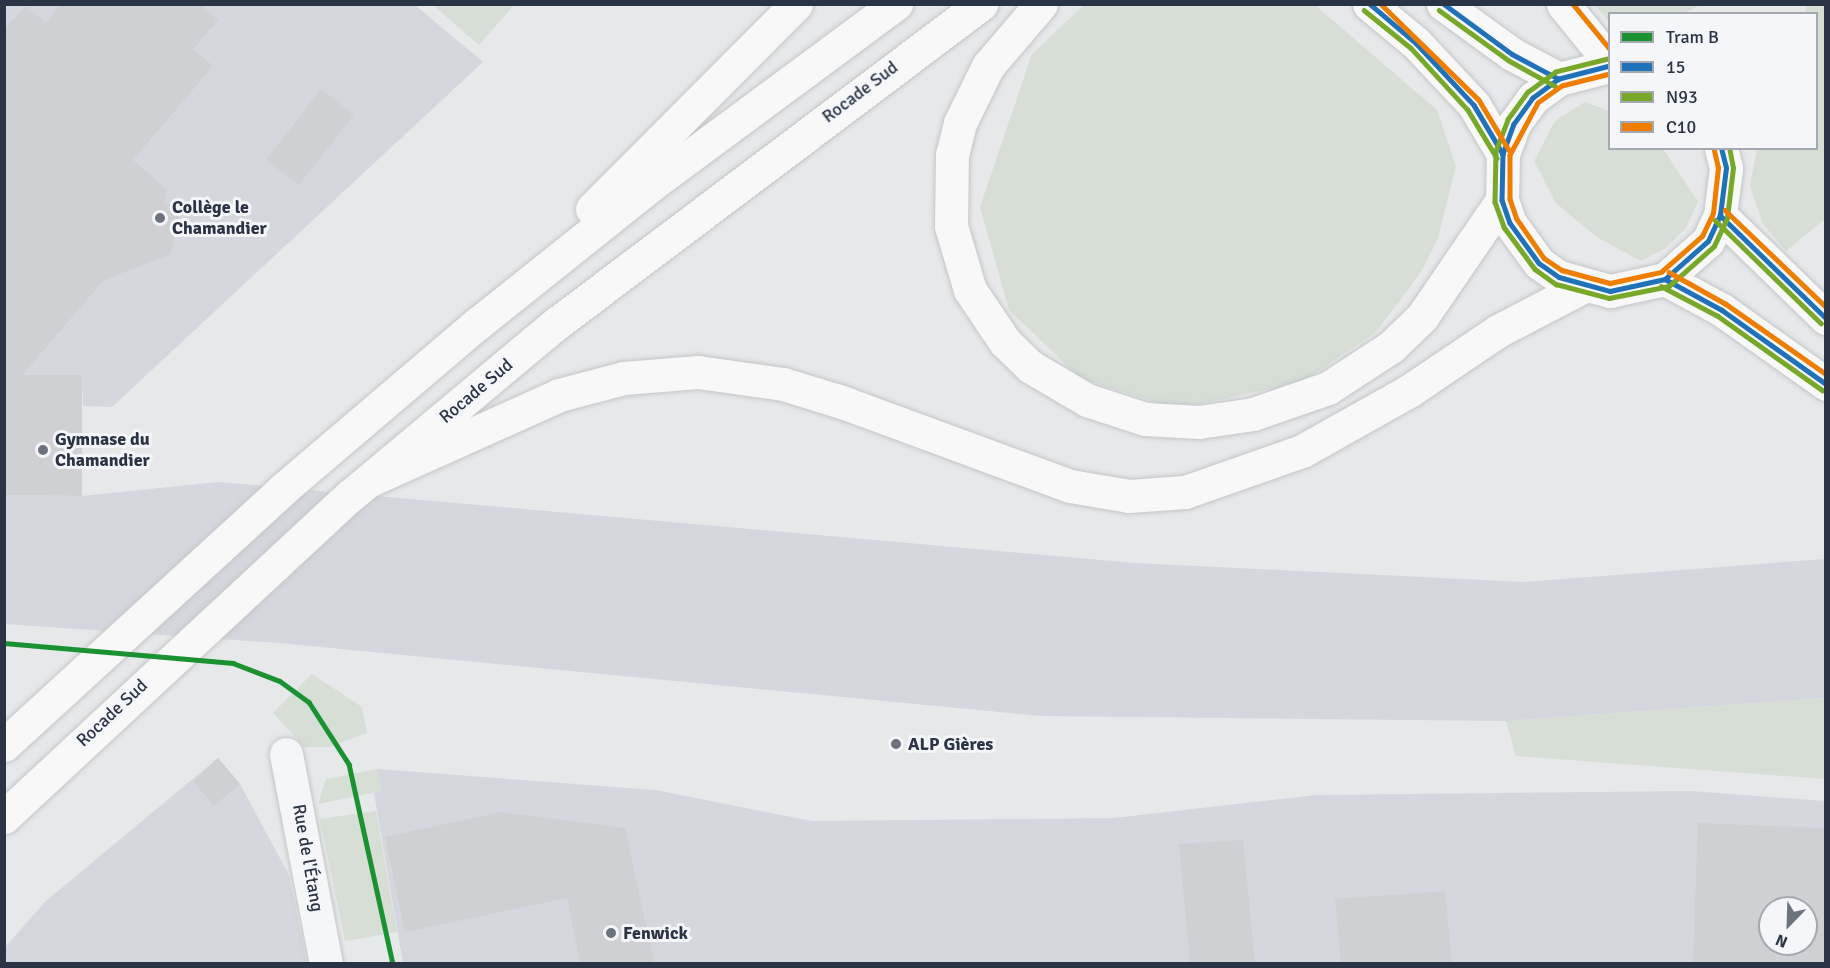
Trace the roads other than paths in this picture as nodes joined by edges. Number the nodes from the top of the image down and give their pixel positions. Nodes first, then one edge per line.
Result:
1 (796, 4) edge
2 (896, 4) edge
3 (981, 4) edge
4 (1041, 4) edge
5 (1370, 4) edge
6 (1443, 4) edge
7 (1563, 4) edge
8 (1608, 61) edge
9 (1608, 65) edge
10 (1559, 79) junction
11 (1722, 150) edge
12 (1503, 154) junction
13 (1502, 200) junction
14 (1720, 215) junction
15 (1665, 279) junction
16 (1582, 287) junction
17 (1826, 318) edge
18 (477, 324) junction
19 (1826, 384) edge
20 (359, 488) junction
21 (4, 745) edge
22 (286, 754) dead end
23 (4, 817) edge
24 (326, 963) edge

1 - 18 main road
2 - 18 main road
3 - 20 main road, Rocade Sud
4 - 13 main road
5 - 12 main road
6 - 10 main road
7 - 8 main road
9 - 10 main road
10 - 12 main road
11 - 14 main road
12 - 13 main road
13 - 16 main road
14 - 15 main road
14 - 17 main road
15 - 16 main road
15 - 19 main road
16 - 20 main road
18 - 21 main road
20 - 23 main road, Rocade Sud
22 - 24 street, Rue de l'Étang

